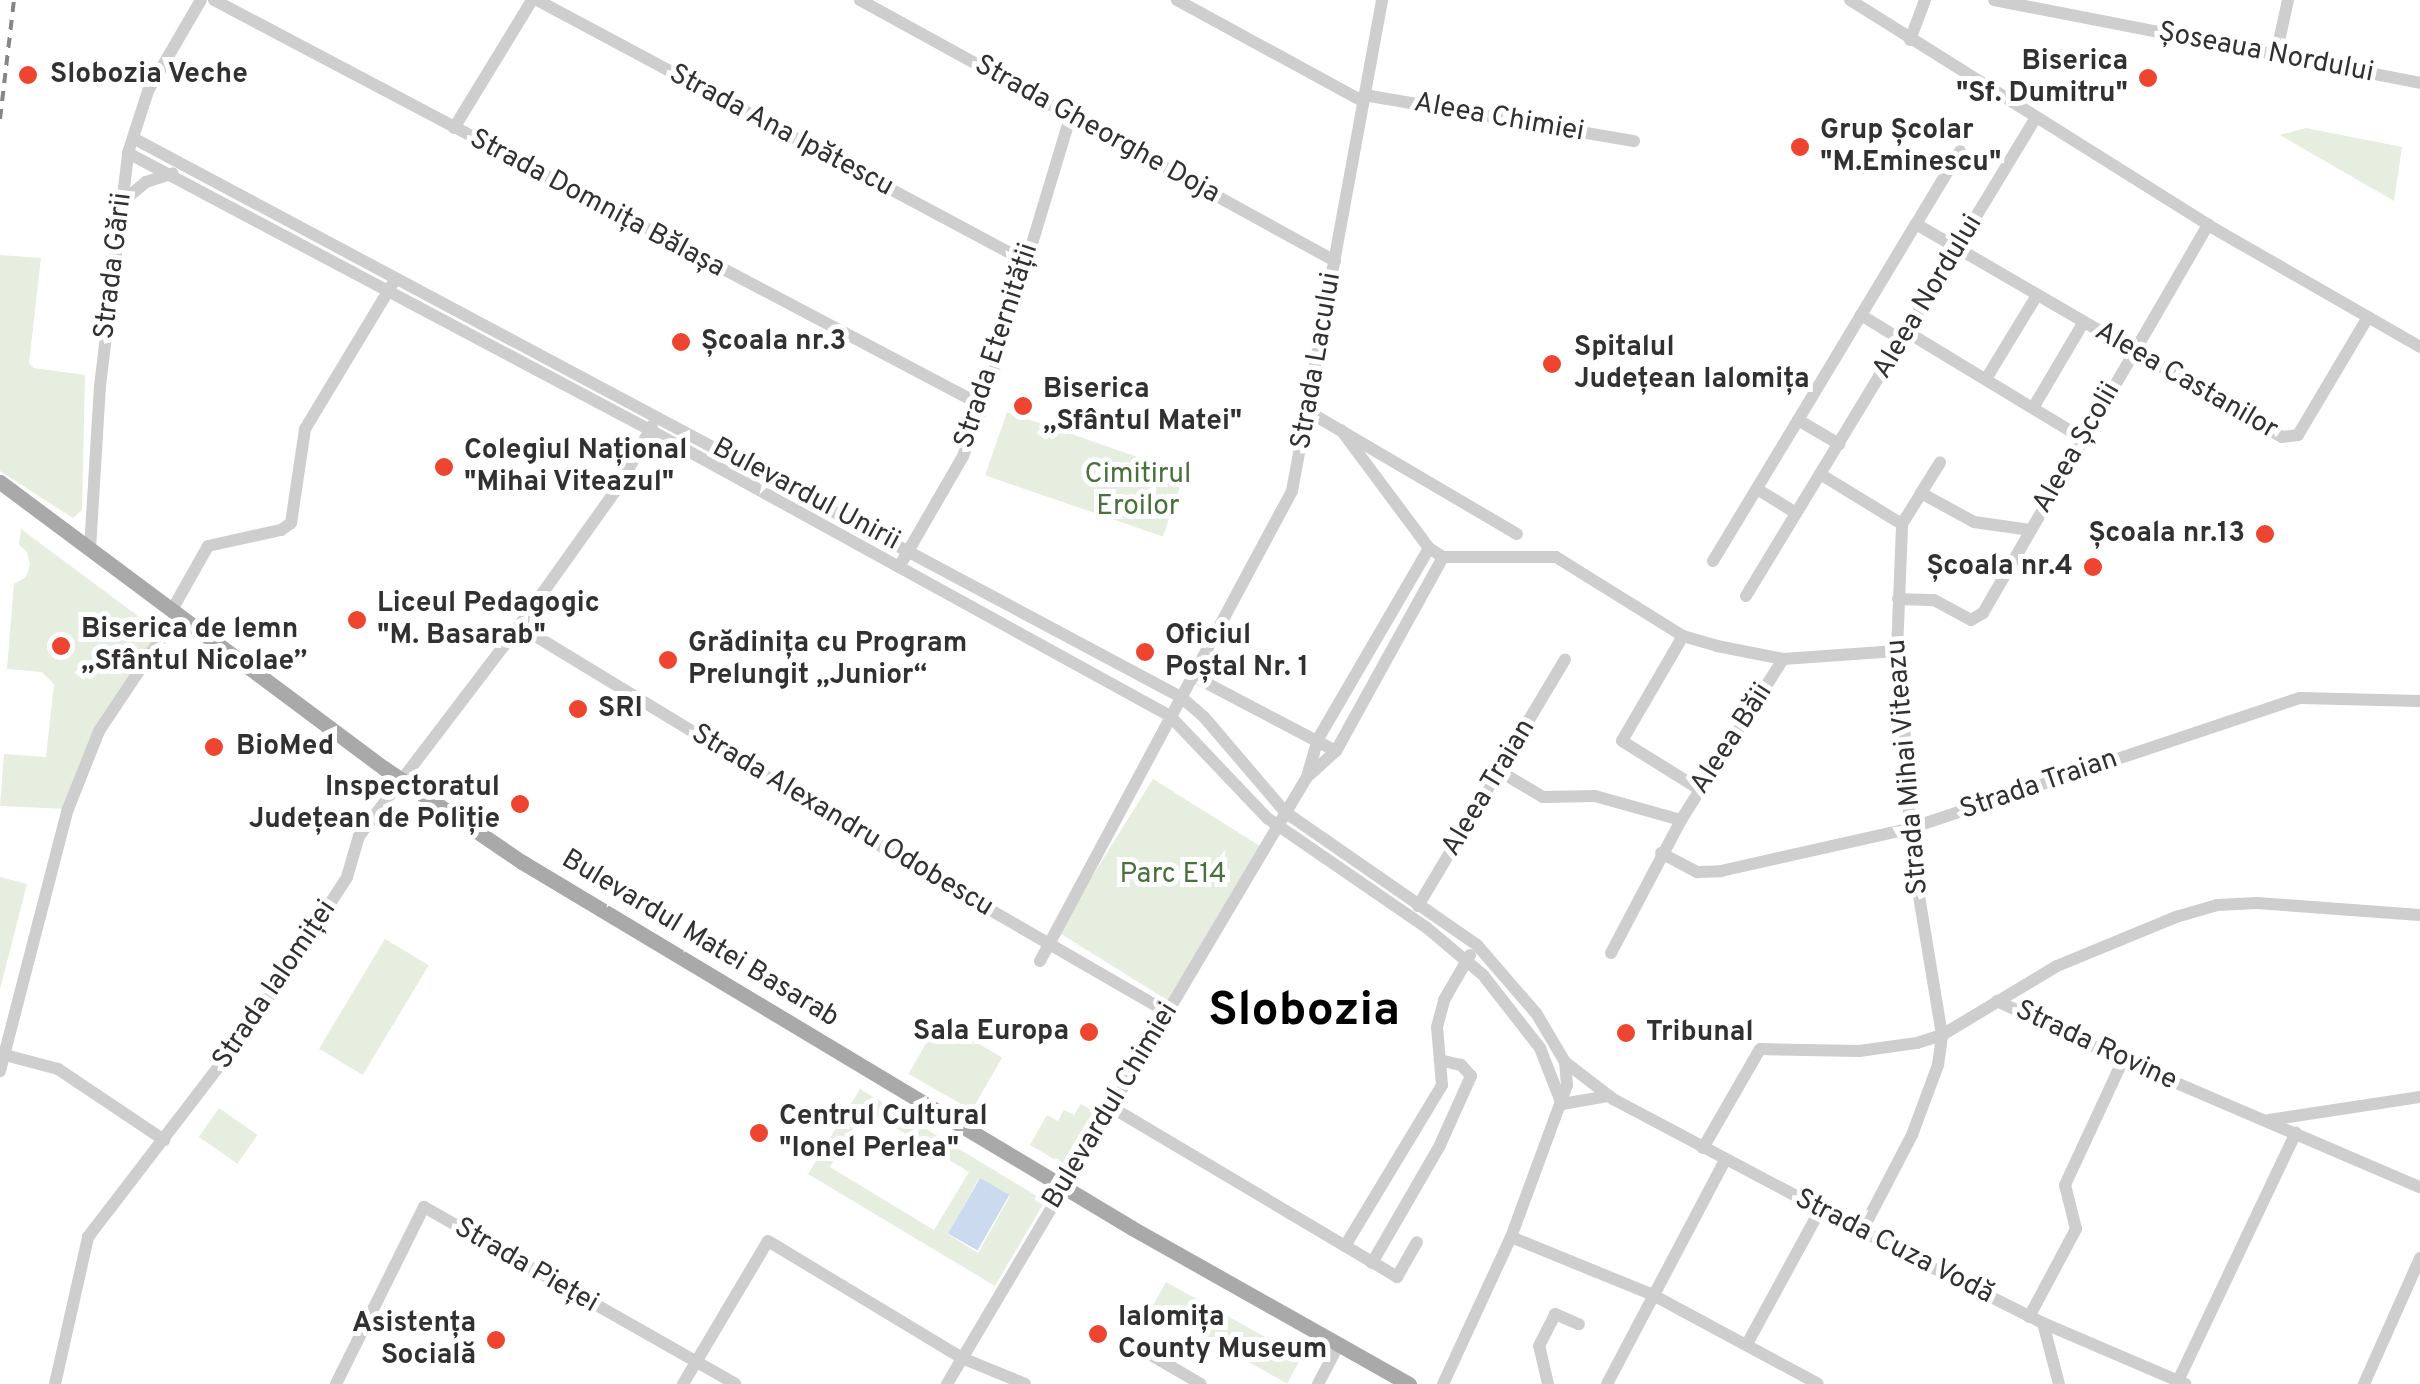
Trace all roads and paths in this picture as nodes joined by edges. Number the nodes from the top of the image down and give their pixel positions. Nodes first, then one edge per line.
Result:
1 (201, 0) edge
2 (214, 0) edge
3 (534, 0) edge
4 (860, 0) edge
5 (1177, 0) edge
6 (1382, 0) edge
7 (1850, 0) edge
8 (1925, 0) edge
9 (1994, 0) edge
10 (2288, 0) edge
11 (2016, 2) edge
12 (1910, 40) junction
13 (2276, 55) junction
14 (2420, 83) edge
15 (1363, 98) junction
16 (1071, 114) junction
17 (2035, 119) junction
18 (454, 128) junction
19 (133, 138) junction
20 (1634, 141) dead end
21 (1960, 151) dead end
22 (128, 153) junction
23 (173, 173) junction
24 (122, 202) junction
25 (1916, 224) junction
26 (2208, 226) junction
27 (1958, 248) junction
28 (1335, 260) junction
29 (1025, 261) junction
30 (397, 276) junction
31 (389, 290) junction
32 (2037, 296) junction
33 (1861, 315) junction
34 (2367, 319) junction
35 (2083, 323) junction
36 (1905, 336) junction
37 (2420, 347) edge
38 (2134, 350) junction
39 (1986, 379) junction
40 (983, 406) junction
41 (2033, 408) junction
42 (1309, 412) junction
43 (658, 415) junction
44 (1798, 420) junction
45 (650, 430) junction
46 (1341, 430) junction
47 (2082, 438) junction
48 (1839, 444) junction
49 (1940, 463) dead end
50 (1820, 474) junction
51 (0, 482) edge
52 (1757, 489) junction
53 (1921, 493) junction
54 (1796, 513) junction
55 (1902, 524) junction
56 (2030, 530) junction
57 (1517, 534) dead end
58 (1429, 548) junction
59 (90, 549) junction
60 (909, 550) junction
61 (1444, 557) junction
62 (1713, 561) dead end
63 (899, 567) junction
64 (1746, 596) dead end
65 (1898, 599) junction
66 (174, 612) junction
67 (519, 626) junction
68 (1684, 636) junction
69 (1896, 651) junction
70 (1566, 659) dead end
71 (1783, 659) junction
72 (1193, 676) junction
73 (1181, 697) junction
74 (2420, 700) edge
75 (1170, 716) junction
76 (1318, 739) junction
77 (1336, 751) junction
78 (1499, 771) junction
79 (1307, 777) junction
80 (400, 779) junction
81 (1700, 789) junction
82 (1285, 812) junction
83 (1681, 820) junction
84 (1277, 826) junction
85 (1908, 829) junction
86 (1661, 853) junction
87 (1421, 902) junction
88 (2420, 916) edge
89 (1411, 917) junction
90 (1050, 944) junction
91 (1477, 945) junction
92 (1611, 953) dead end
93 (1040, 960) dead end
94 (1468, 960) junction
95 (1998, 1000) junction
96 (1167, 1012) junction
97 (1942, 1035) junction
98 (4, 1055) junction
99 (1440, 1060) junction
100 (2123, 1060) junction
101 (1565, 1062) junction
102 (0, 1072) edge
103 (1610, 1096) junction
104 (2420, 1097) edge
105 (1562, 1104) junction
106 (1112, 1107) junction
107 (2266, 1121) junction
108 (2296, 1133) junction
109 (164, 1140) junction
110 (1703, 1148) junction
111 (1726, 1160) junction
112 (1064, 1187) junction
113 (2420, 1187) edge
114 (1820, 1210) junction
115 (1862, 1232) junction
116 (1511, 1238) junction
117 (1417, 1242) dead end
118 (1345, 1246) junction
119 (2420, 1258) edge
120 (1372, 1263) junction
121 (1653, 1295) junction
122 (2029, 1316) junction
123 (2043, 1323) junction
124 (1579, 1324) dead end
125 (1747, 1344) junction
126 (1338, 1346) junction
127 (1142, 1349) dead end
128 (962, 1358) junction
129 (694, 1364) junction
130 (2182, 1383) edge
131 (55, 1384) edge
132 (336, 1384) edge
133 (683, 1384) edge
134 (735, 1384) edge
135 (947, 1384) edge
136 (1025, 1384) edge
137 (1201, 1384) edge
138 (1318, 1384) edge
139 (1410, 1384) edge
140 (1443, 1384) edge
141 (1548, 1384) edge
142 (1607, 1384) edge
143 (1818, 1384) edge
144 (2060, 1384) edge
145 (2364, 1384) edge

1 - 19 street, Strada Gării
2 - 18 street, Strada Domnița Bălașa
3 - 18 street
3 - 29 street, Strada Ana Ipătescu
4 - 16 street, Strada Gheorghe Doja
5 - 15 street, Aleea Chimiei
6 - 15 street, Strada Lacului
7 - 12 street
8 - 12 street
9 - 11 street, Șoseaua Nordului
10 - 13 street
11 - 13 street, Șoseaua Nordului
12 - 17 street
13 - 14 street, Șoseaua Nordului
15 - 20 street, Aleea Chimiei
15 - 28 street, Strada Lacului
16 - 28 street, Strada Gheorghe Doja
16 - 29 street, Strada Eternității
17 - 26 street
17 - 27 street, Aleea Nordului
18 - 40 street, Strada Domnița Bălașa
19 - 22 street, Strada Gării
19 - 30 street, Bulevardul Unirii
21 - 25 street
22 - 23 street, Bulevardul Unirii
22 - 24 street, Strada Gării
23 - 24 street
23 - 31 street, Bulevardul Unirii
24 - 59 street, Strada Gării
25 - 27 street, Aleea Castanilor
25 - 33 street
26 - 34 street
26 - 38 street, Aleea Școlii
27 - 32 street, Aleea Castanilor
27 - 36 street, Aleea Nordului
28 - 42 street, Strada Lacului
29 - 40 street, Strada Eternității
30 - 31 street
30 - 43 street, Bulevardul Unirii
31 - 45 street, Bulevardul Unirii
31 - 66 street
32 - 35 street, Aleea Castanilor
32 - 39 street
33 - 36 street
33 - 44 street
34 - 37 street
34 - 38 street, Aleea Castanilor
35 - 38 street, Aleea Castanilor
35 - 41 street
36 - 39 street
36 - 48 street, Aleea Nordului
38 - 47 street, Aleea Școlii
39 - 41 street
40 - 60 street, Strada Eternității
41 - 47 street
42 - 46 street
42 - 72 street, Strada Lacului
43 - 45 street, Strada Ialomiței
43 - 60 street, Bulevardul Unirii
44 - 48 street
44 - 52 street
45 - 63 street, Bulevardul Unirii
45 - 67 street, Strada Ialomiței
46 - 57 street
46 - 58 street
47 - 56 street, Aleea Școlii
48 - 50 street, Aleea Nordului
49 - 53 street
50 - 54 street, Aleea Nordului
50 - 55 street
51 - 59 main road, Bulevardul Matei Basarab
52 - 54 street
52 - 62 street
53 - 55 street
53 - 56 street
54 - 64 street, Aleea Nordului
55 - 65 street, Strada Mihai Viteazu
56 - 65 street, Aleea Școlii
58 - 61 street
58 - 76 street, Bulevardul Chimiei
59 - 66 main road, Bulevardul Matei Basarab
60 - 63 street, Strada Eternității
60 - 73 street, Bulevardul Unirii
61 - 68 street
61 - 77 street, Bulevardul Chimiei
63 - 75 street, Bulevardul Unirii
65 - 69 street, Strada Mihai Viteazu
66 - 80 main road, Bulevardul Matei Basarab
66 - 98 street
67 - 80 street, Strada Ialomiței
67 - 90 street, Strada Alexandru Odobescu
68 - 71 street
68 - 81 street
69 - 71 street
69 - 85 street, Strada Mihai Viteazu
70 - 78 street, Aleea Traian
71 - 81 street, Aleea Băii
72 - 73 street, Strada Lacului
72 - 76 street
73 - 75 street, Strada Lacului
73 - 82 street, Bulevardul Unirii
74 - 85 street, Strada Traian
75 - 84 street, Bulevardul Unirii
75 - 90 street, Strada Lacului
76 - 77 street
76 - 79 street, Bulevardul Chimiei
77 - 79 street, Bulevardul Chimiei
78 - 83 street, Aleea Băii
78 - 87 street, Aleea Traian
79 - 82 street, Bulevardul Chimiei
80 - 109 street, Strada Ialomiței
80 - 112 main road, Bulevardul Matei Basarab
81 - 83 street, Aleea Băii
82 - 84 street, Bulevardul Chimiei
82 - 87 street, Bulevardul Unirii
83 - 86 street, Aleea Băii
84 - 89 street, Bulevardul Unirii
84 - 96 street, Bulevardul Chimiei
85 - 86 street, Strada Traian
85 - 97 street, Strada Mihai Viteazu
86 - 92 street, Aleea Băii
87 - 89 street, Aleea Traian
87 - 91 street, Bulevardul Unirii
88 - 95 street
89 - 94 street, Bulevardul Unirii
90 - 93 street, Strada Lacului
90 - 96 street, Strada Alexandru Odobescu
91 - 94 street
91 - 101 street, Bulevardul Unirii
94 - 99 street
94 - 105 street, Bulevardul Unirii
95 - 97 street, Strada Rovine
95 - 100 street, Strada Rovine
96 - 106 street, Bulevardul Chimiei
97 - 110 street, Strada Rovine
97 - 115 street, Strada Mihai Viteazu
98 - 102 street
98 - 109 street
99 - 118 street
99 - 120 street
100 - 107 street, Strada Rovine
100 - 122 street
101 - 103 street, Strada Cuza Vodă
101 - 105 street
103 - 105 street
103 - 110 street, Strada Cuza Vodă
104 - 107 street
105 - 116 street
106 - 112 street, Bulevardul Chimiei
106 - 118 street
107 - 108 street, Strada Rovine
108 - 113 street, Strada Rovine
108 - 130 street
109 - 131 street, Strada Ialomiței
110 - 111 street, Strada Cuza Vodă
111 - 114 street, Strada Cuza Vodă
111 - 121 street
112 - 126 main road, Bulevardul Matei Basarab
112 - 128 street, Bulevardul Chimiei
114 - 115 street, Strada Cuza Vodă
114 - 125 street
115 - 122 street, Strada Cuza Vodă
116 - 121 street
116 - 140 street
117 - 120 street
118 - 120 street
119 - 145 street
121 - 125 street
121 - 142 street
122 - 123 street, Strada Cuza Vodă
123 - 130 street, Strada Cuza Vodă
123 - 144 street
124 - 141 street
125 - 143 street
126 - 138 street
126 - 139 main road, Bulevardul Matei Basarab
127 - 137 street
128 - 129 street
128 - 135 street, Bulevardul Chimiei
128 - 136 street
129 - 132 street, Strada Pieței
129 - 133 street
129 - 134 street

